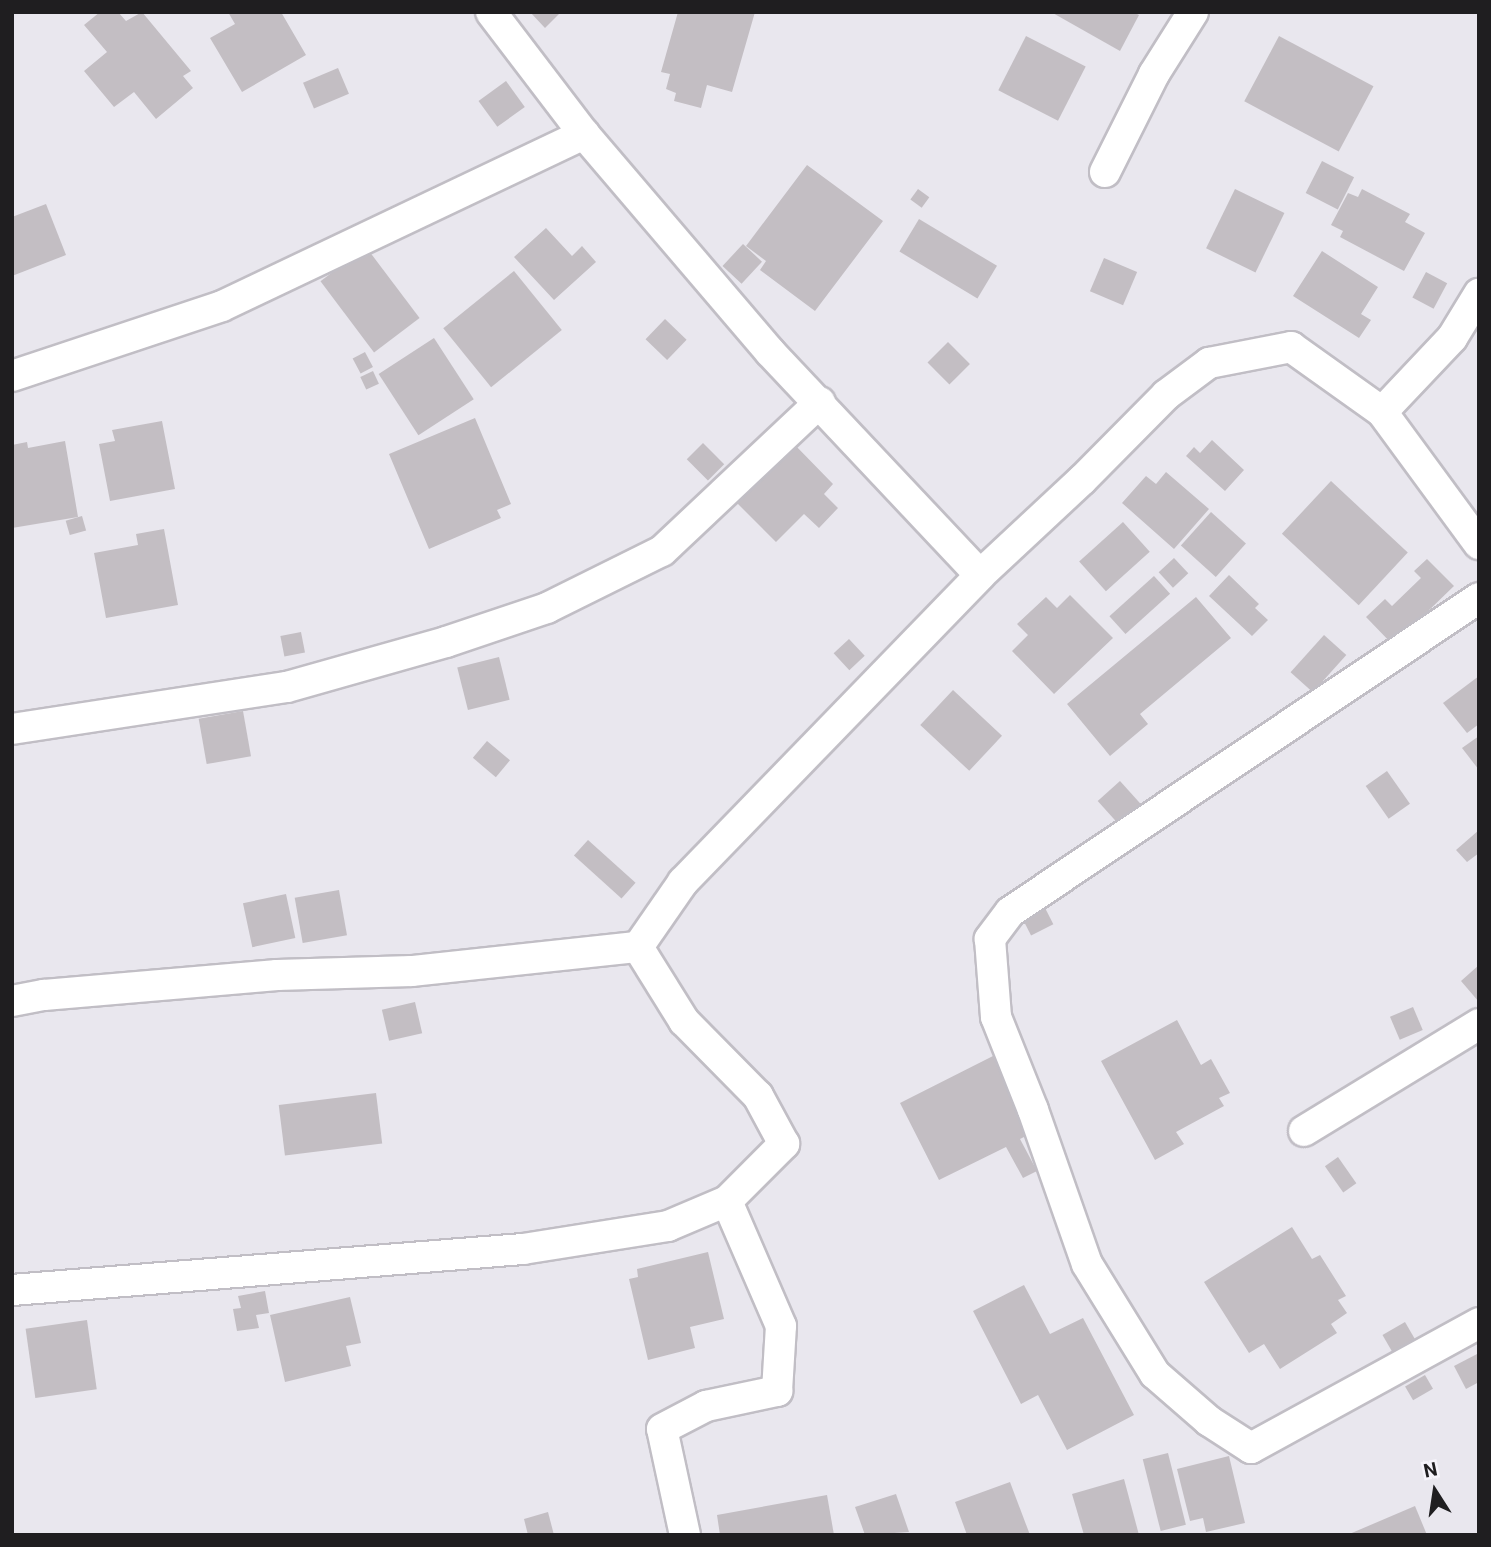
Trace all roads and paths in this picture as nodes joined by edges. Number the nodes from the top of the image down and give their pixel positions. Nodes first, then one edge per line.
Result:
1 (491, 12) edge
2 (1193, 12) edge
3 (584, 134) junction
4 (1105, 172) dead end
5 (1479, 294) edge
6 (12, 376) edge
7 (820, 402) junction
8 (1382, 412) junction
9 (1479, 544) edge
10 (980, 575) junction
11 (1479, 598) edge
12 (12, 729) edge
13 (638, 947) junction
14 (12, 1001) edge
15 (1479, 1024) edge
16 (1304, 1131) dead end
17 (727, 1200) junction
18 (12, 1290) edge
19 (1479, 1323) edge
20 (685, 1535) edge

1 - 3 street
2 - 4 street
3 - 6 street
3 - 7 street
5 - 8 street
7 - 10 street
7 - 12 street
8 - 9 street
8 - 10 street
10 - 13 street
11 - 19 street
13 - 14 street
13 - 17 street
15 - 16 street
17 - 18 street
17 - 20 street

